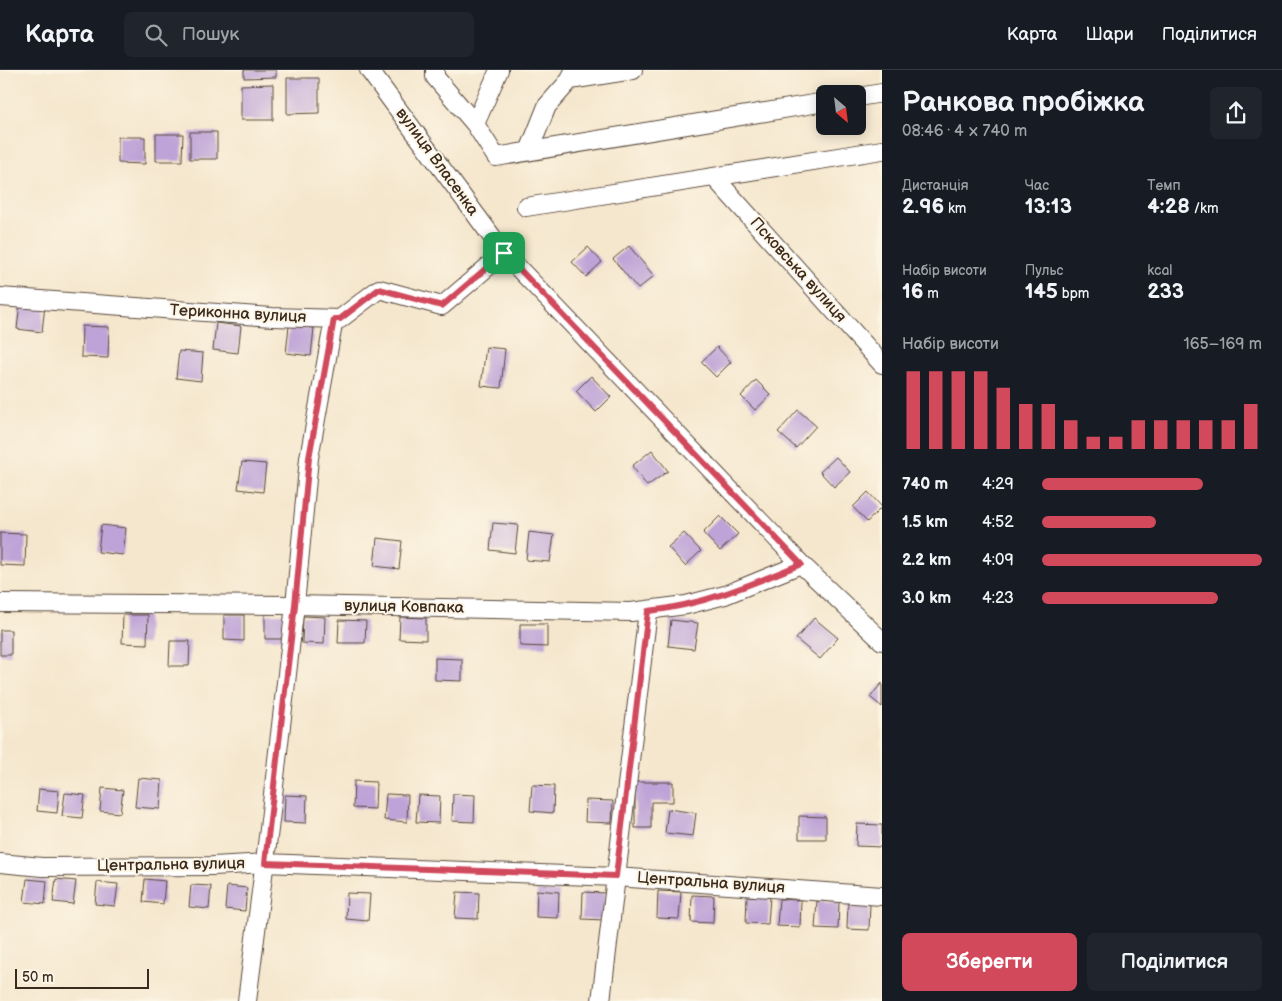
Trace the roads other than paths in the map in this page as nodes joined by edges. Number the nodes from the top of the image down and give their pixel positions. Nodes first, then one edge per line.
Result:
1 (369, 70) edge
2 (435, 70) edge
3 (499, 70) edge
4 (633, 70) edge
5 (572, 75) edge
6 (882, 93) edge
7 (866, 96) edge
8 (816, 103) edge
9 (476, 124) junction
10 (882, 150) edge
11 (529, 151) junction
12 (714, 177) junction
13 (526, 207) dead end
14 (504, 253) junction
15 (0, 297) edge
16 (334, 319) junction
17 (882, 364) edge
18 (801, 564) junction
19 (0, 603) edge
20 (295, 605) junction
21 (648, 611) junction
22 (882, 641) edge
23 (0, 863) edge
24 (265, 863) junction
25 (616, 876) junction
26 (882, 896) edge
27 (247, 1001) edge
28 (601, 1001) edge

1 - 14 street, вулиця Власенка
2 - 9 street
3 - 9 street
4 - 5 street
5 - 11 street
6 - 7 street
8 - 11 street
9 - 11 street
10 - 12 street
12 - 13 street
12 - 17 street, Псковська вулиця
14 - 16 street
14 - 18 street, вулиця Власенка
15 - 16 street, Териконна вулиця
16 - 20 street
18 - 21 street, вулиця Ковпака
18 - 22 street, вулиця Власенка
19 - 20 street, вулиця Ковпака
20 - 21 street, вулиця Ковпака
20 - 24 street
21 - 25 street
23 - 24 street, Центральна вулиця
24 - 25 street, Центральна вулиця
24 - 27 street
25 - 26 street, Центральна вулиця
25 - 28 street

